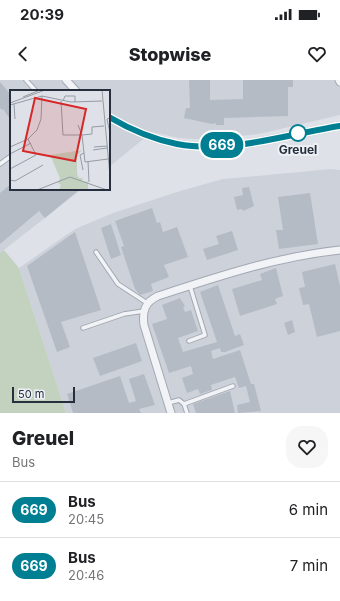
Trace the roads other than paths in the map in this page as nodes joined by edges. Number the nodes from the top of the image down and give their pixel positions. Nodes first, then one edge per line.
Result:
1 (26, 80) edge
2 (66, 80) edge
3 (35, 90) edge
4 (75, 90) edge
5 (110, 118) edge
6 (340, 126) edge
7 (10, 157) edge
8 (0, 164) edge
9 (340, 250) edge
10 (96, 252) dead end
11 (190, 286) junction
12 (147, 304) junction
13 (144, 311) junction
14 (83, 328) dead end
15 (189, 341) dead end
16 (233, 386) dead end
17 (168, 403) junction
18 (184, 404) junction
19 (171, 413) edge
20 (187, 413) edge

1 - 3 lane
2 - 4 street
5 - 6 street
7 - 8 lane
9 - 11 street
10 - 12 lane
11 - 12 street
11 - 15 lane
12 - 13 street
13 - 14 lane
13 - 17 street
16 - 18 lane
17 - 18 lane
17 - 19 street
18 - 20 lane

